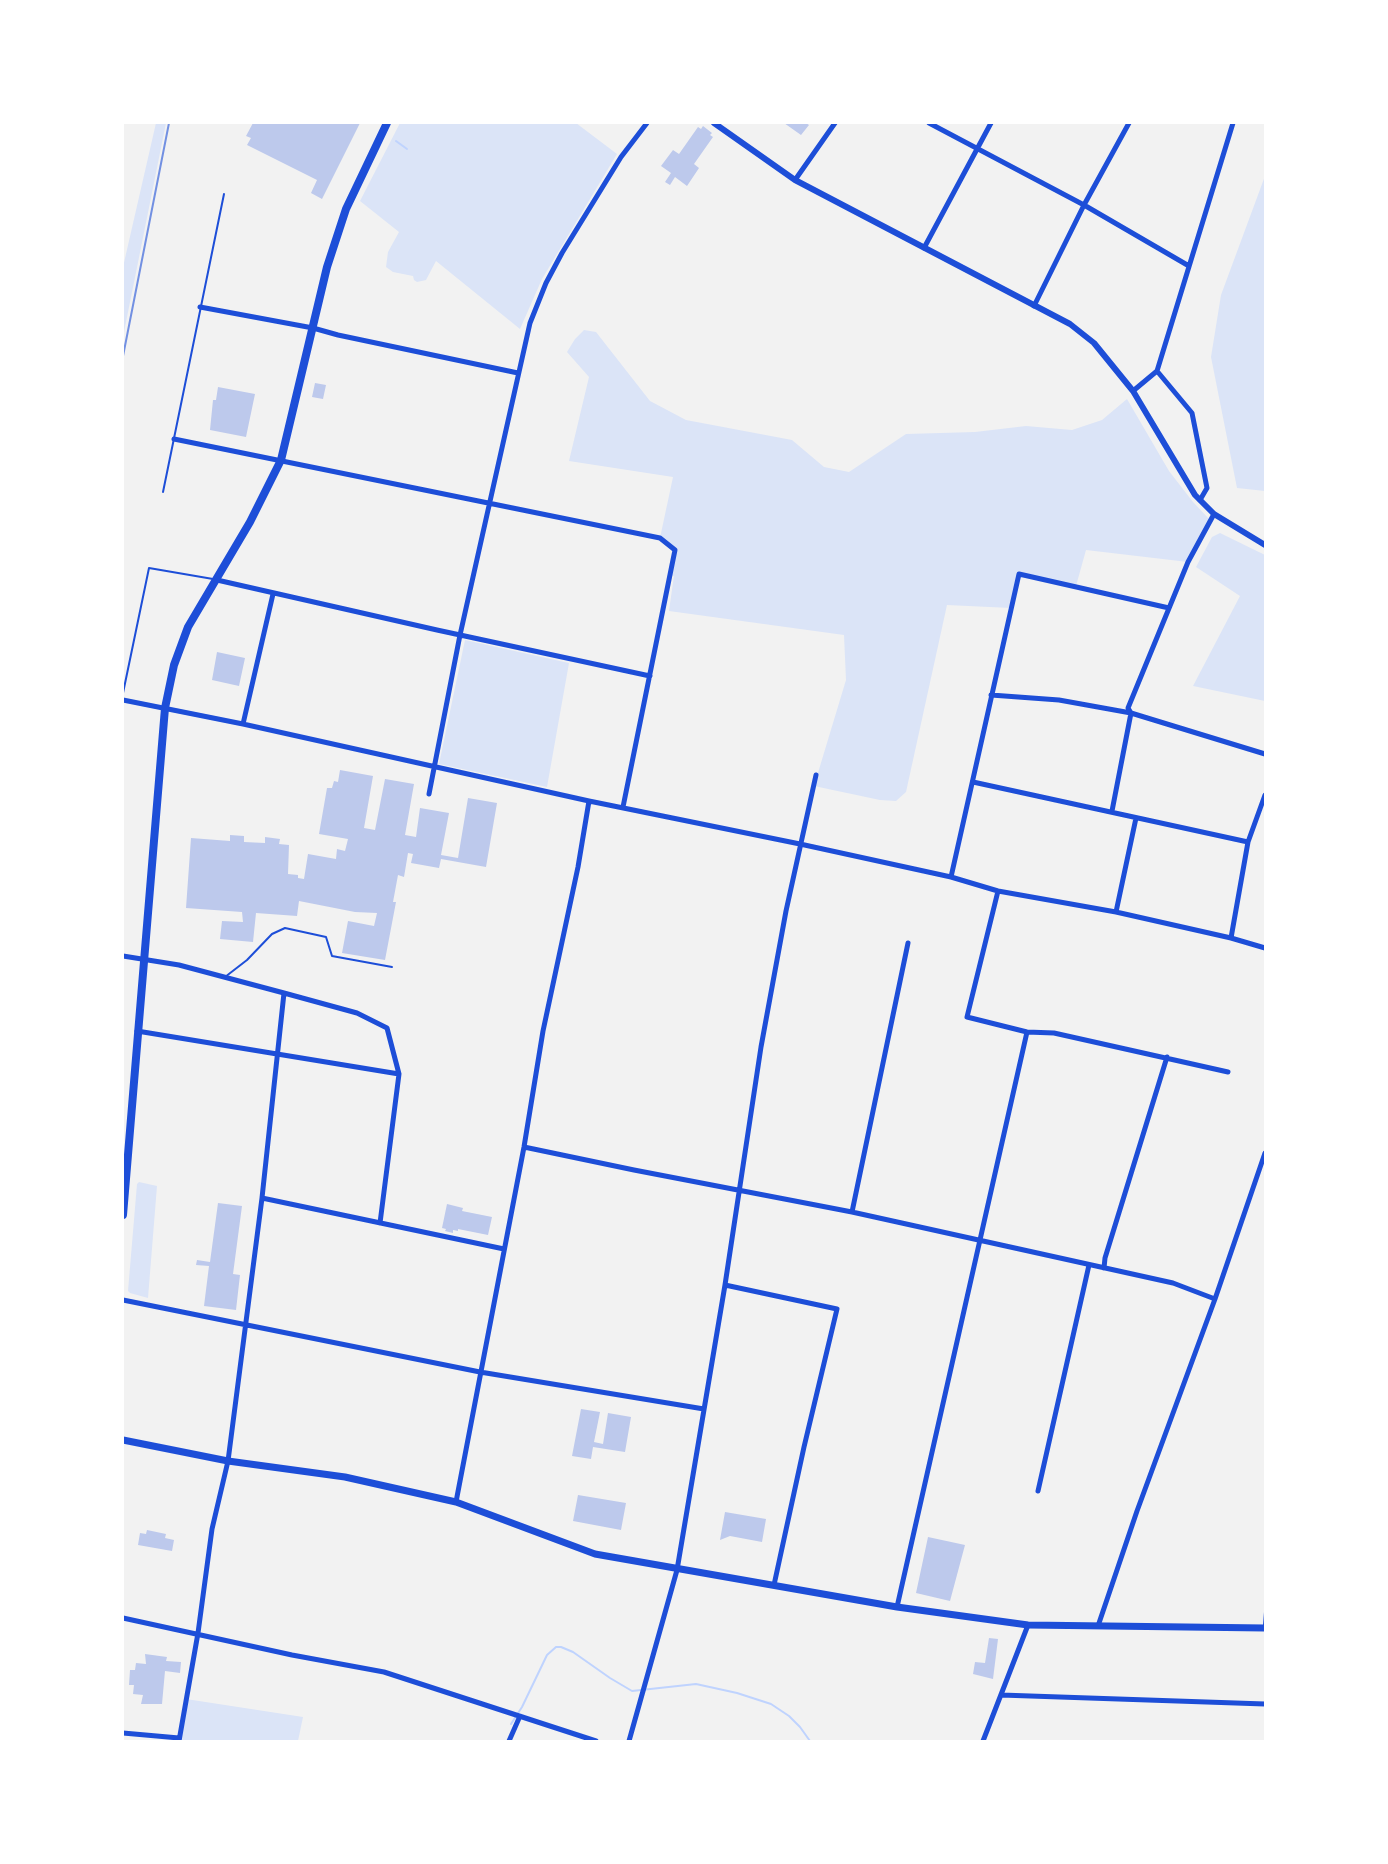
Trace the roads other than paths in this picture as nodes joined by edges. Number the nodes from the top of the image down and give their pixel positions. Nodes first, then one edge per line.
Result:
1 (387, 123) edge
2 (647, 123) edge
3 (714, 123) edge
4 (835, 123) edge
5 (929, 123) edge
6 (991, 123) edge
7 (1129, 123) edge
8 (1233, 123) edge
9 (978, 149) junction
10 (795, 180) junction
11 (224, 194) dead end
12 (1084, 205) junction
13 (924, 248) junction
14 (1190, 266) junction
15 (1035, 306) junction
16 (200, 307) junction
17 (313, 328) junction
18 (1156, 371) junction
19 (518, 373) junction
20 (1133, 391) junction
21 (174, 439) junction
22 (281, 460) junction
23 (163, 492) dead end
24 (1200, 500) junction
25 (491, 502) junction
26 (1214, 514) junction
27 (1265, 545) edge
28 (217, 580) junction
29 (273, 594) junction
30 (1169, 608) junction
31 (460, 635) junction
32 (650, 676) junction
33 (123, 693) edge
34 (991, 695) junction
35 (123, 700) edge
36 (165, 708) junction
37 (1131, 713) junction
38 (243, 724) junction
39 (1265, 754) edge
40 (433, 767) junction
41 (816, 775) dead end
42 (973, 782) junction
43 (429, 794) dead end
44 (1265, 795) edge
45 (589, 801) junction
46 (623, 807) junction
47 (1112, 811) junction
48 (1136, 818) junction
49 (1248, 842) junction
50 (800, 844) junction
51 (951, 877) junction
52 (998, 891) junction
53 (1116, 912) junction
54 (1231, 938) junction
55 (908, 943) dead end
56 (1265, 948) edge
57 (123, 956) edge
58 (144, 961) junction
59 (392, 967) dead end
60 (225, 977) junction
61 (284, 993) junction
62 (137, 1031) junction
63 (1027, 1032) junction
64 (276, 1055) junction
65 (1167, 1057) junction
66 (1228, 1072) dead end
67 (399, 1074) junction
68 (524, 1147) junction
69 (1265, 1153) edge
70 (739, 1190) junction
71 (262, 1198) junction
72 (852, 1212) junction
73 (123, 1215) edge
74 (380, 1223) junction
75 (981, 1241) junction
76 (504, 1249) junction
77 (1089, 1265) junction
78 (1104, 1268) junction
79 (724, 1285) junction
80 (1215, 1299) junction
81 (123, 1300) edge
82 (244, 1325) junction
83 (480, 1372) junction
84 (704, 1409) junction
85 (123, 1440) edge
86 (228, 1461) junction
87 (1038, 1491) dead end
88 (456, 1502) junction
89 (677, 1570) junction
90 (774, 1585) junction
91 (897, 1607) junction
92 (1265, 1612) edge
93 (123, 1618) edge
94 (1028, 1625) junction
95 (1098, 1626) junction
96 (1265, 1628) edge
97 (198, 1633) junction
98 (1001, 1695) junction
99 (1265, 1704) edge
100 (520, 1716) junction
101 (123, 1733) edge
102 (179, 1740) edge
103 (508, 1741) edge
104 (596, 1741) edge
105 (629, 1741) edge
106 (983, 1741) edge

1 - 17 main road
2 - 19 street
3 - 10 street
4 - 10 street
5 - 9 street
6 - 9 street
7 - 12 street
8 - 14 street
9 - 12 street
9 - 13 street
10 - 13 street
11 - 16 lane
12 - 14 street
12 - 15 street
13 - 15 street
14 - 18 street
15 - 20 street
16 - 17 street
16 - 21 lane
17 - 19 street
17 - 22 main road
18 - 20 street
18 - 24 street
19 - 25 street
20 - 24 street
21 - 22 street
21 - 23 lane
22 - 25 street
22 - 28 main road
24 - 26 street
25 - 31 street
25 - 32 street
26 - 27 street
26 - 30 street
28 - 29 street
28 - 33 lane
28 - 36 main road
29 - 31 street
29 - 38 street
30 - 34 street
30 - 37 street
31 - 32 street
31 - 40 street
32 - 46 street
34 - 37 street
34 - 42 street
35 - 36 street
36 - 38 street
36 - 58 main road
37 - 39 street
37 - 47 street
38 - 40 street
40 - 43 street
40 - 45 street
41 - 50 street
42 - 47 street
42 - 51 street
44 - 49 street
45 - 46 street
45 - 68 street
46 - 50 street
47 - 48 street
48 - 49 street
48 - 53 street
49 - 54 street
50 - 51 street
50 - 70 street
51 - 52 street
52 - 53 street
52 - 63 street
53 - 54 street
54 - 56 street
55 - 72 street
57 - 58 street
58 - 60 street
58 - 62 main road
59 - 60 lane
60 - 61 street
61 - 64 street
61 - 67 street
62 - 64 street
62 - 73 main road
63 - 65 street
63 - 75 street
64 - 67 street
64 - 71 street
65 - 66 street
65 - 78 street
67 - 74 street
68 - 70 street
68 - 76 street
69 - 80 street
70 - 72 street
70 - 79 street
71 - 74 street
71 - 82 street
72 - 75 street
74 - 76 street
75 - 77 street
75 - 91 street
76 - 83 street
77 - 78 street
77 - 87 street
78 - 80 street
79 - 84 street
79 - 90 street
80 - 95 street
81 - 82 street
82 - 83 street
82 - 86 street
83 - 84 street
83 - 88 street
84 - 89 street
85 - 86 main road
86 - 88 main road
86 - 97 street
88 - 89 main road
89 - 90 main road
89 - 105 street
90 - 91 main road
91 - 94 main road
92 - 96 lane
93 - 97 street
94 - 95 main road
94 - 98 street
95 - 96 main road
97 - 100 street
97 - 102 street
98 - 99 street
98 - 106 street
100 - 103 street
100 - 104 street
101 - 102 street

